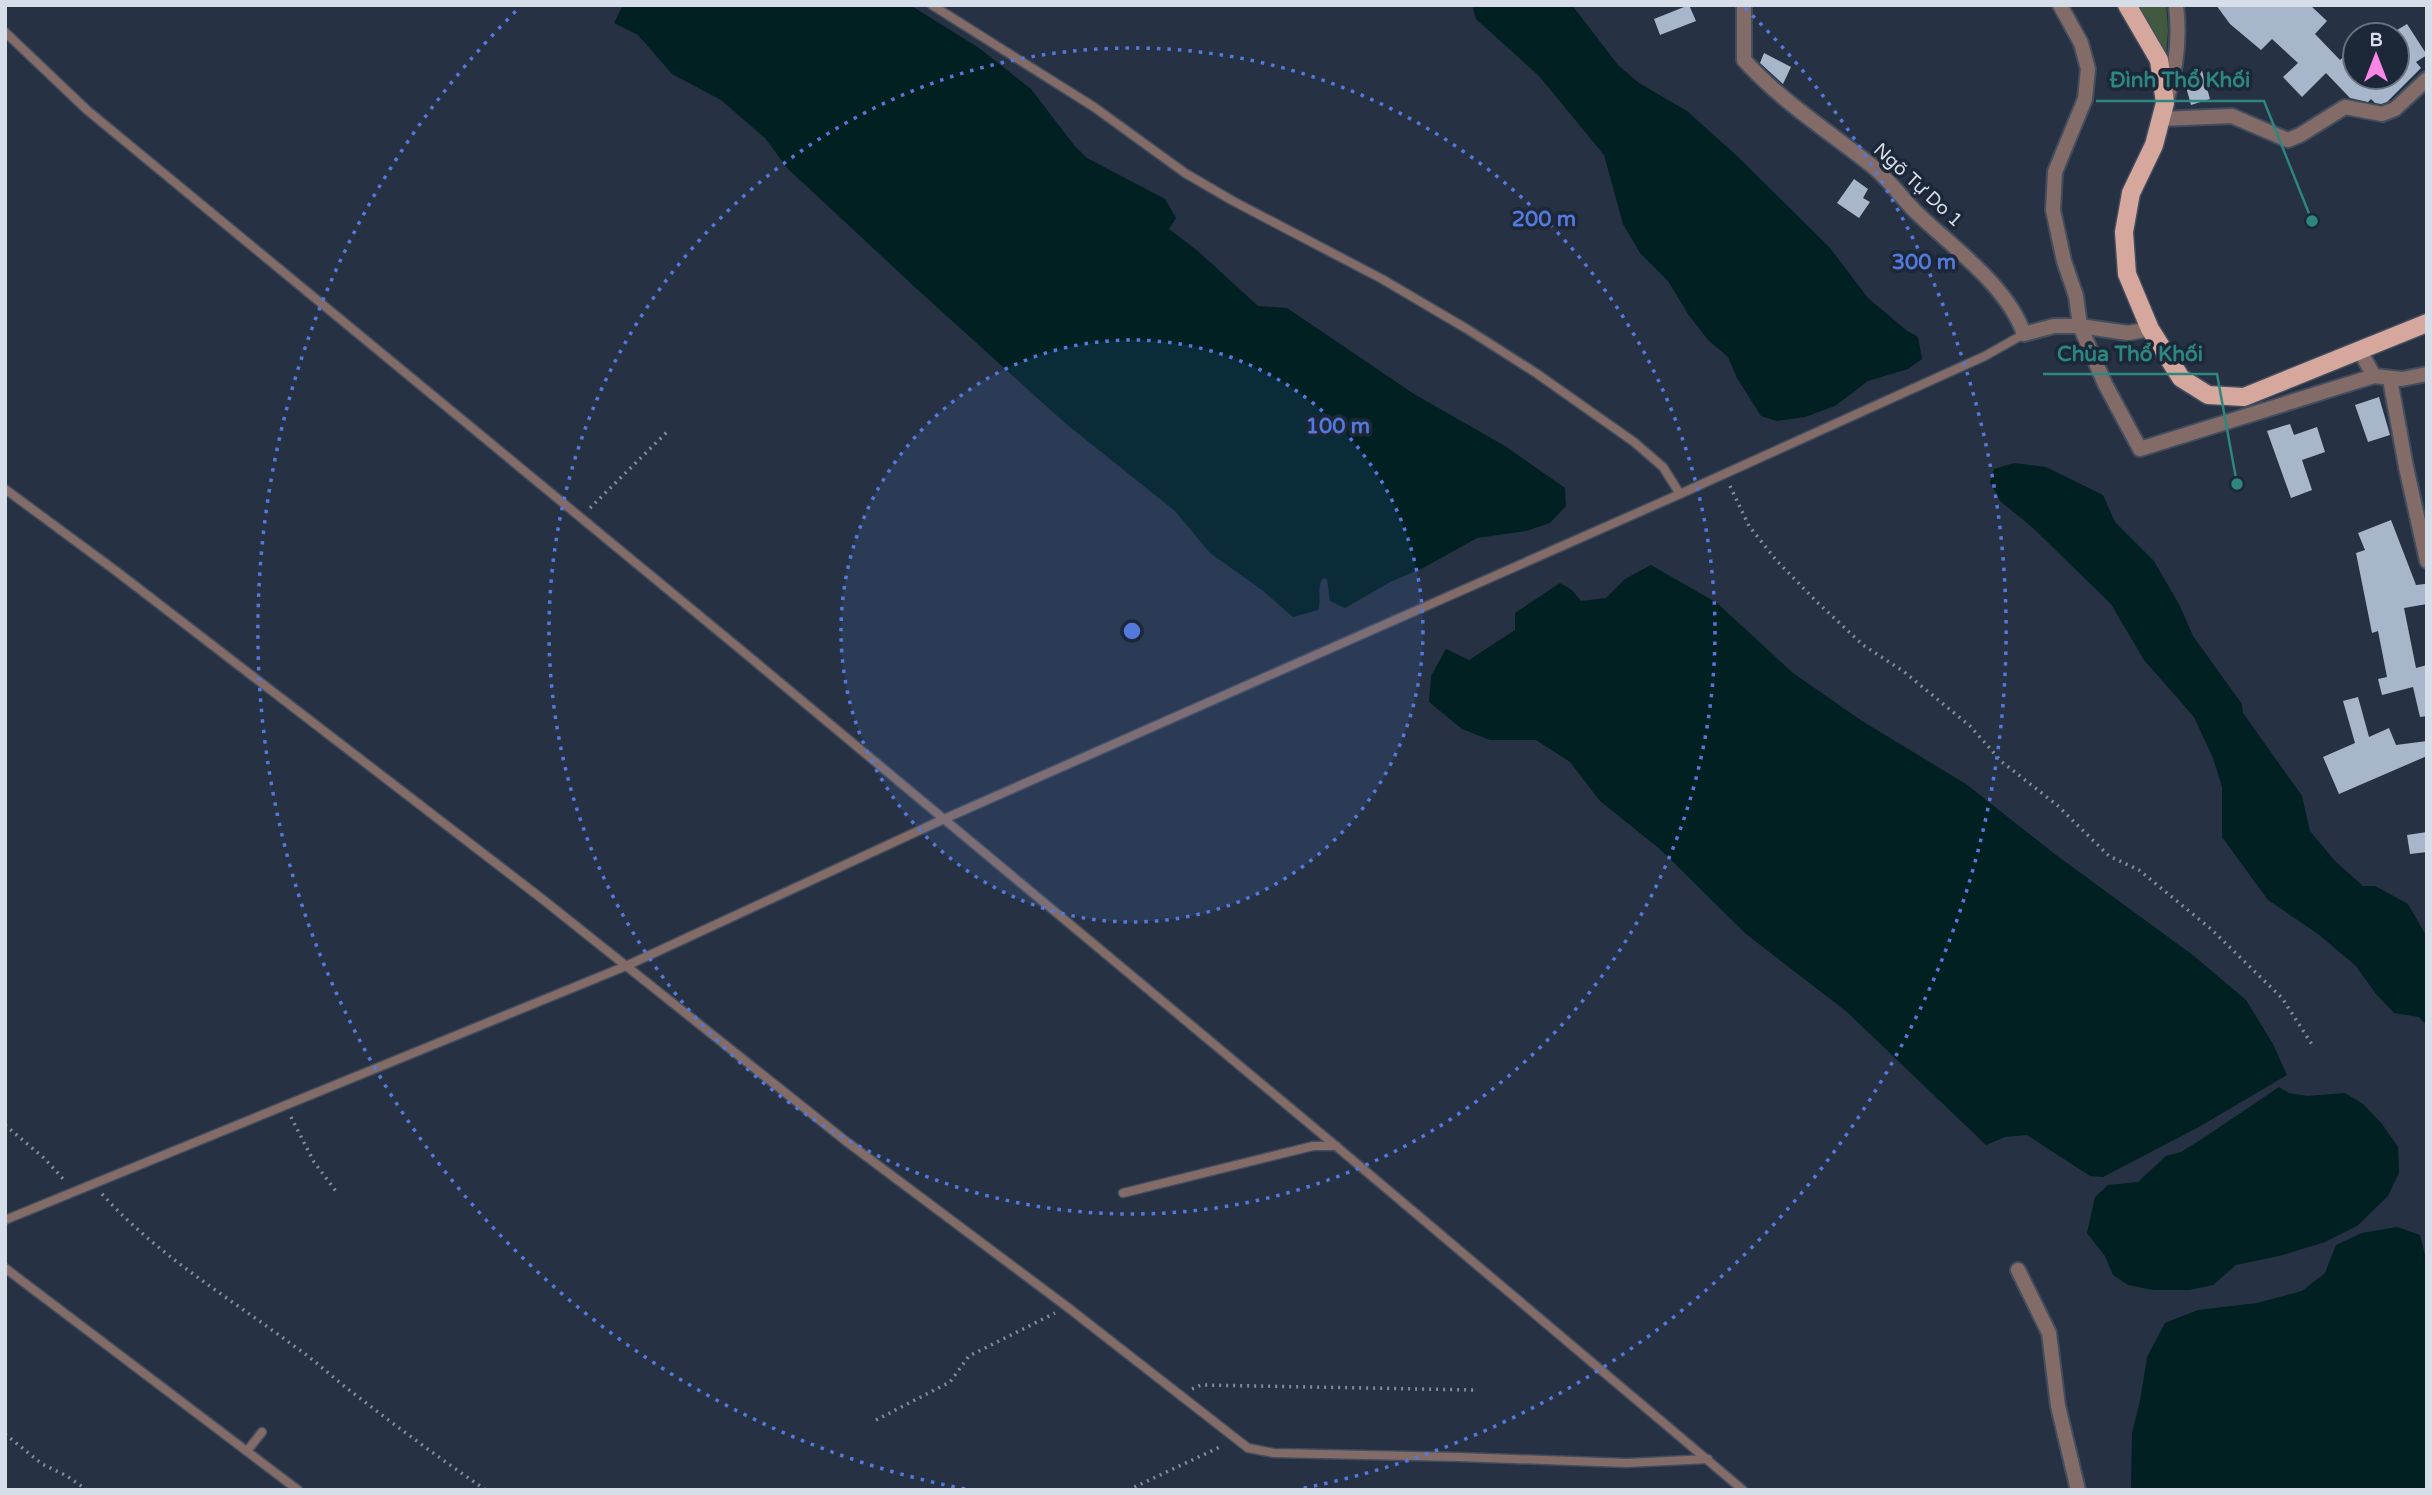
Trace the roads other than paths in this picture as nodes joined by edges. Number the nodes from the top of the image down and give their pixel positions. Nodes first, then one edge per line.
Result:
1 (932, 5) edge
2 (1744, 5) edge
3 (2060, 5) edge
4 (2127, 5) edge
5 (2176, 5) edge
6 (5, 32) edge
7 (2427, 79) edge
8 (2160, 120) junction
9 (2427, 323) edge
10 (2080, 326) junction
11 (2150, 329) junction
12 (2024, 334) junction
13 (2360, 351) junction
14 (2427, 373) edge
15 (2374, 376) junction
16 (2390, 379) junction
17 (5, 489) edge
18 (1680, 494) junction
19 (2427, 561) edge
20 (944, 819) junction
21 (626, 966) junction
22 (1336, 1146) junction
23 (1124, 1193) dead end
24 (5, 1220) edge
25 (5, 1268) edge
26 (2018, 1270) dead end
27 (262, 1432) dead end
28 (247, 1451) junction
29 (1708, 1459) junction
30 (298, 1490) edge
31 (1743, 1490) edge
32 (2078, 1490) edge

1 - 18 lane
2 - 12 street, Ngõ Tự Do 1
3 - 10 street
4 - 8 main road
5 - 8 street
6 - 20 lane
7 - 8 street
8 - 11 main road
9 - 13 main road
10 - 11 street
10 - 12 street
10 - 15 street
11 - 13 main road
12 - 18 lane
13 - 15 street
14 - 16 street
15 - 16 street
16 - 19 street
17 - 21 lane
18 - 20 lane
20 - 21 lane
20 - 22 lane
21 - 24 lane
21 - 29 lane
22 - 23 lane
22 - 29 lane
25 - 28 lane
26 - 32 street
27 - 28 lane
28 - 30 lane
29 - 31 lane

